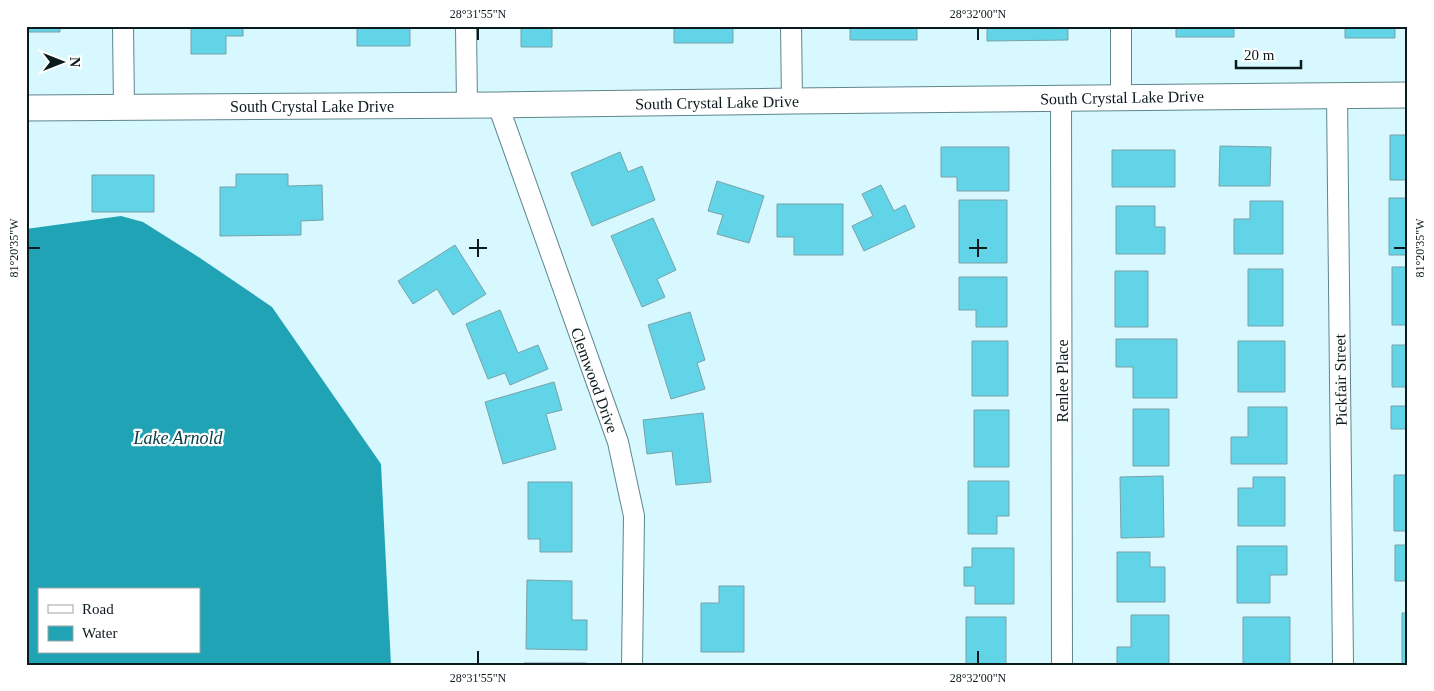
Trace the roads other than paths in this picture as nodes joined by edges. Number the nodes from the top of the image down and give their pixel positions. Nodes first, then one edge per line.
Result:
1 (123, 26) edge
2 (466, 26) edge
3 (791, 26) edge
4 (1121, 26) edge
5 (1337, 95) junction
6 (1408, 95) edge
7 (1121, 97) junction
8 (1061, 98) junction
9 (792, 101) junction
10 (466, 105) junction
11 (498, 105) junction
12 (124, 107) junction
13 (26, 108) edge
14 (632, 665) edge
15 (1062, 665) edge
16 (1343, 665) edge

1 - 12 street
2 - 10 street
3 - 9 street
4 - 7 street
5 - 6 street, South Crystal Lake Drive
5 - 7 street, South Crystal Lake Drive
5 - 16 street, Pickfair Street
7 - 8 street, South Crystal Lake Drive
8 - 9 street, South Crystal Lake Drive
8 - 15 street, Renlee Place
9 - 11 street, South Crystal Lake Drive
10 - 11 street, South Crystal Lake Drive
10 - 12 street, South Crystal Lake Drive
11 - 14 street, Clemwood Drive
12 - 13 street, South Crystal Lake Drive

